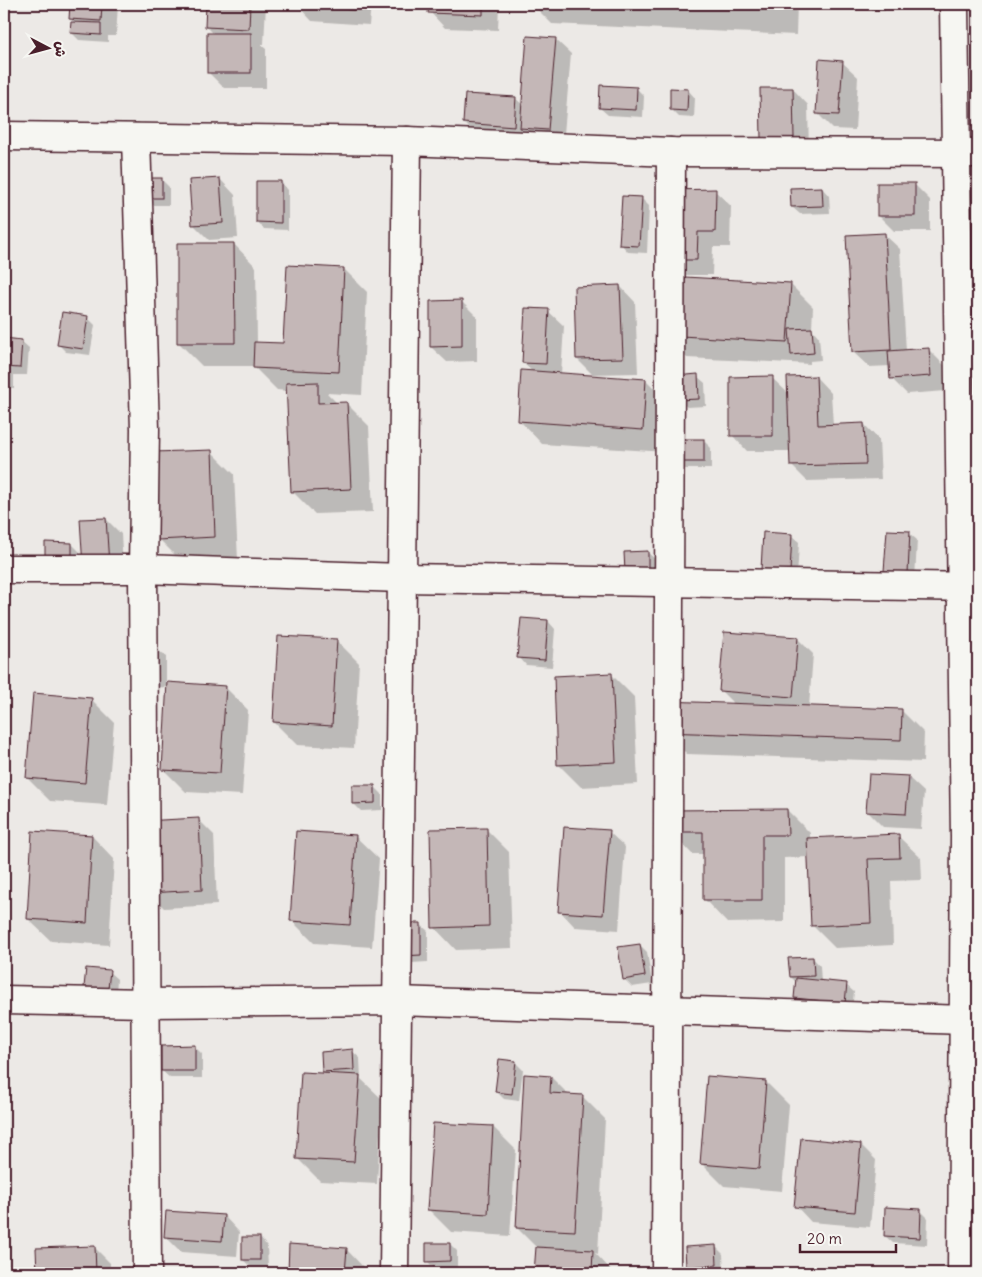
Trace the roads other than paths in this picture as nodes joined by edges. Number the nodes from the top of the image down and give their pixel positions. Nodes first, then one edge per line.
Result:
1 (954, 4) edge
2 (4, 136) edge
3 (136, 138) junction
4 (408, 141) junction
5 (671, 152) junction
6 (967, 153) edge
7 (4, 569) edge
8 (143, 569) junction
9 (402, 578) junction
10 (670, 582) junction
11 (971, 587) edge
12 (972, 837) edge
13 (4, 1000) edge
14 (397, 1002) junction
15 (146, 1003) junction
16 (667, 1009) junction
17 (965, 1020) junction
18 (147, 1273) edge
19 (394, 1273) edge
20 (666, 1273) edge
21 (962, 1273) edge

1 - 6 street
2 - 3 street
3 - 4 street
3 - 8 street
4 - 5 street
4 - 9 street
5 - 6 street
5 - 10 street
6 - 11 street
7 - 8 street
8 - 9 street
8 - 15 street
9 - 10 street
9 - 14 street
10 - 11 street
10 - 16 street
11 - 12 street
12 - 17 street
13 - 15 street
14 - 15 street
14 - 16 street
14 - 19 street
15 - 18 street
16 - 17 street
16 - 20 street
17 - 21 street

